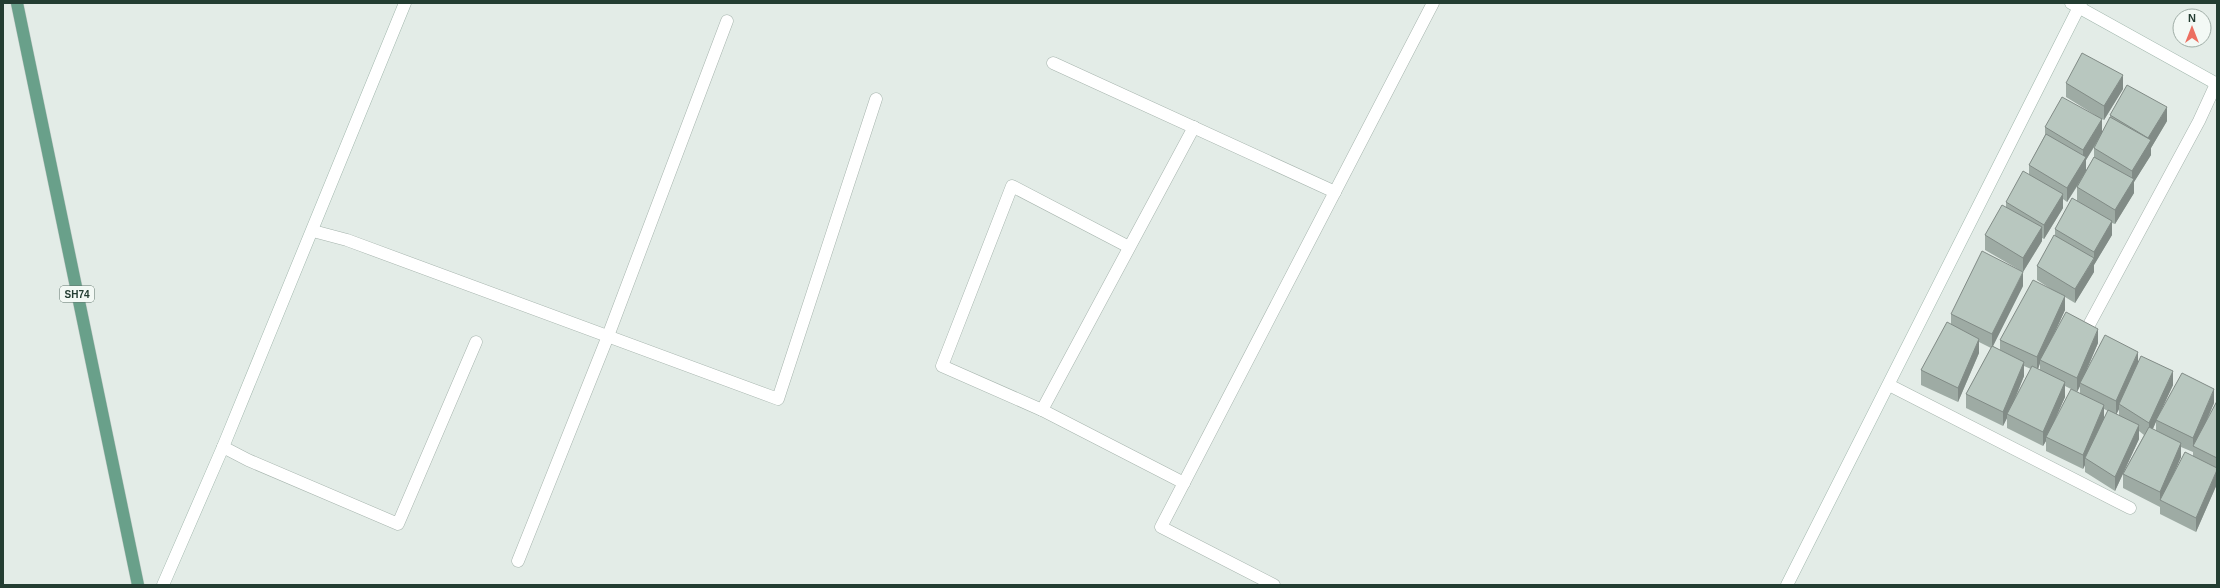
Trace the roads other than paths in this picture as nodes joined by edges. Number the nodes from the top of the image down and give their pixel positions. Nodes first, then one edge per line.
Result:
1 (17, 3) edge
2 (405, 3) edge
3 (1433, 3) edge
4 (2077, 4) edge
5 (727, 21) dead end
6 (1054, 63) dead end
7 (2216, 84) edge
8 (876, 99) dead end
9 (1194, 127) junction
10 (1335, 192) junction
11 (313, 231) junction
12 (1129, 247) junction
13 (2089, 325) edge
14 (608, 336) junction
15 (476, 342) dead end
16 (1889, 385) junction
17 (1042, 410) junction
18 (223, 447) junction
19 (1184, 483) junction
20 (2130, 508) dead end
21 (518, 561) dead end
22 (138, 585) edge
23 (163, 585) edge
24 (1274, 585) edge
25 (1788, 585) edge

1 - 22 main road, SH74
2 - 11 street
3 - 10 street
4 - 7 street
4 - 16 street
5 - 14 street
6 - 9 street
7 - 13 street
8 - 14 street
9 - 10 street
9 - 12 street
10 - 19 street
11 - 14 street
11 - 18 street
12 - 17 street
12 - 17 street
14 - 21 street
15 - 18 street
16 - 20 street
16 - 25 street
17 - 19 street
18 - 23 street
19 - 24 street

